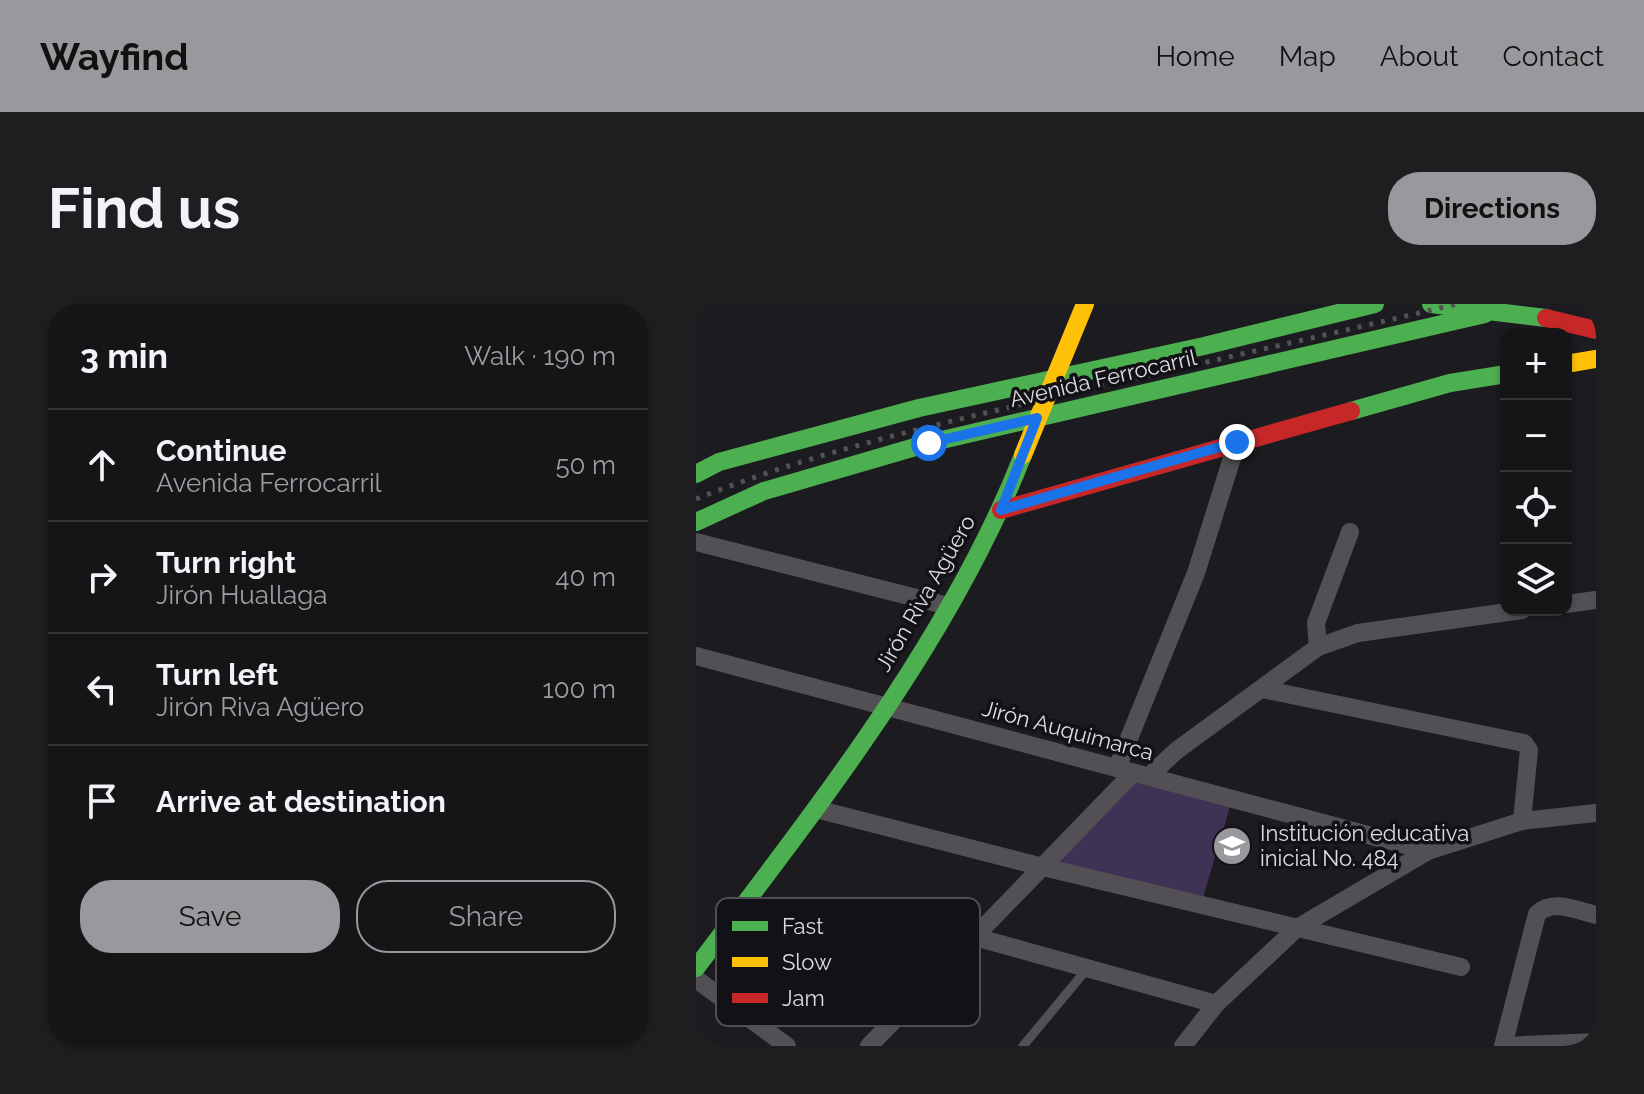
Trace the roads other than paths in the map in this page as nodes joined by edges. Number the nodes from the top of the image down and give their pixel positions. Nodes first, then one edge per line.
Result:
1 (1085, 304) edge
2 (1375, 304) edge
3 (1431, 304) edge
4 (1528, 304) edge
5 (1495, 312) junction
6 (1596, 314) edge
7 (1546, 318) junction
8 (1596, 330) edge
9 (1596, 359) edge
10 (1572, 363) edge
11 (1500, 375) edge
12 (1053, 377) junction
13 (1037, 418) junction
14 (1237, 442) junction
15 (696, 474) edge
16 (1001, 510) junction
17 (696, 522) edge
18 (1350, 532) dead end
19 (696, 542) edge
20 (1596, 600) edge
21 (1572, 603) edge
22 (948, 606) junction
23 (1500, 613) edge
24 (1318, 647) junction
25 (696, 656) edge
26 (1262, 689) junction
27 (886, 707) junction
28 (1133, 772) junction
29 (816, 809) junction
30 (1596, 813) edge
31 (1522, 821) junction
32 (1428, 851) junction
33 (1039, 866) junction
34 (749, 898) edge
35 (1596, 915) edge
36 (1297, 928) junction
37 (980, 931) edge
38 (980, 938) edge
39 (716, 942) edge
40 (1461, 967) dead end
41 (696, 968) edge
42 (1087, 969) junction
43 (696, 979) edge
44 (716, 994) edge
45 (1216, 1004) junction
46 (760, 1026) edge
47 (888, 1026) edge
48 (1596, 1042) edge
49 (787, 1046) edge
50 (869, 1046) edge
51 (1023, 1046) edge
52 (1183, 1046) edge
53 (1503, 1046) edge

1 - 12 main road
2 - 12 main road, Avenida Ferrocarril
3 - 5 main road
4 - 5 main road, Avenida Ferrocarril
5 - 7 main road
5 - 13 main road, Avenida Ferrocarril
6 - 7 main road
7 - 8 main road
9 - 10 main road
11 - 14 main road, Jirón Riva Agüero
12 - 13 main road
12 - 15 main road, Avenida Ferrocarril
13 - 16 main road
13 - 17 main road, Avenida Ferrocarril
14 - 16 main road, Jirón Riva Agüero
14 - 28 street
16 - 22 main road, Jirón Riva Agüero
18 - 24 street
19 - 22 street
20 - 21 street
22 - 27 main road, Jirón Riva Agüero
23 - 24 street
24 - 26 street
25 - 27 street, Jirón Auquimarca
26 - 28 street
26 - 31 street
27 - 28 street, Jirón Auquimarca
27 - 29 main road, Jirón Riva Agüero
28 - 32 street, Jirón Auquimarca
28 - 33 street
29 - 33 street
29 - 34 main road, Jirón Riva Agüero
30 - 31 street
31 - 32 street
32 - 36 street
33 - 36 street
33 - 37 street
35 - 53 street
36 - 40 street
36 - 45 street
38 - 42 street
39 - 41 main road, Jirón Riva Agüero
42 - 45 street
42 - 51 lane
43 - 44 street
45 - 52 street
46 - 49 street
47 - 50 street
48 - 53 street

